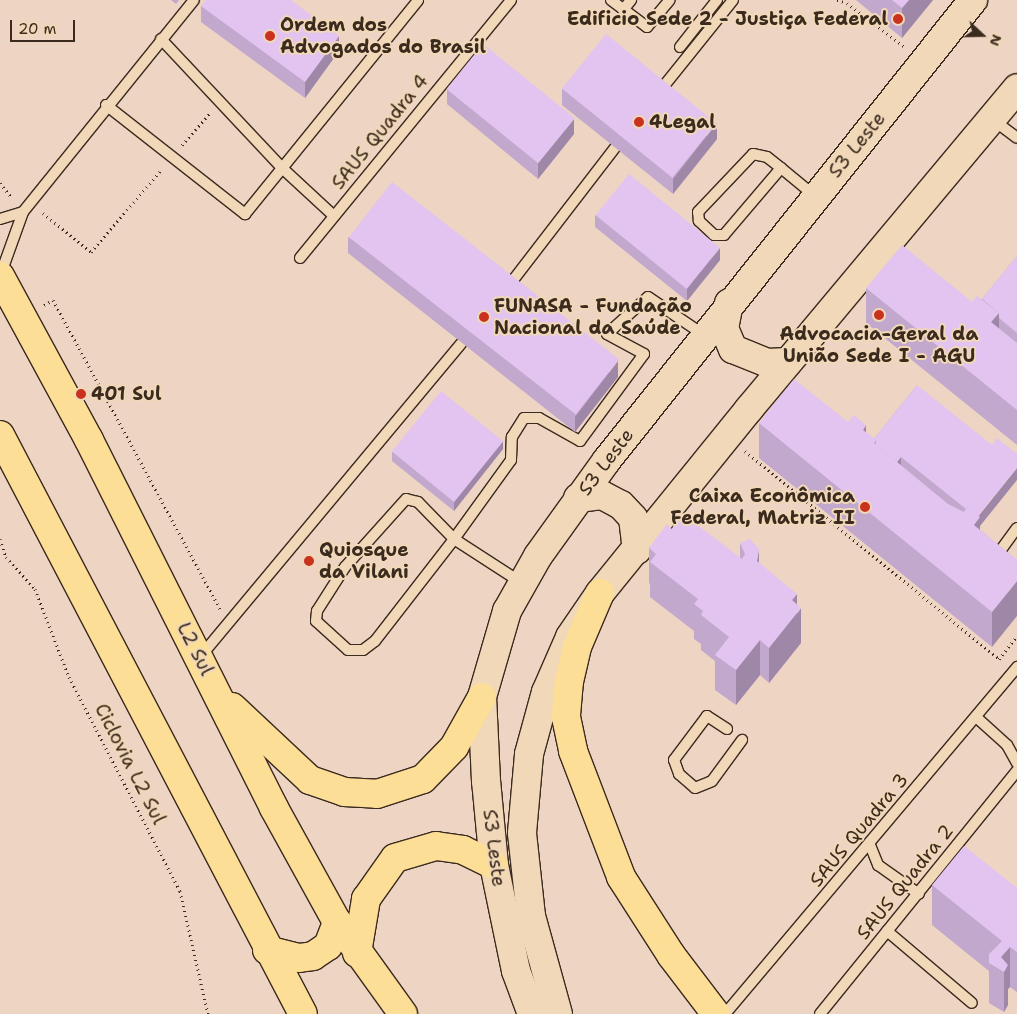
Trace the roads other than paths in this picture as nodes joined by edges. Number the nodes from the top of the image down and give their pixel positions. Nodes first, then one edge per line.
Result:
1 (194, 0) edge
2 (418, 0) edge
3 (511, 0) edge
4 (611, 0) edge
5 (631, 0) edge
6 (670, 0) edge
7 (717, 0) edge
8 (733, 0) edge
9 (973, 0) edge
10 (623, 10) junction
11 (162, 39) junction
12 (680, 47) dead end
13 (1017, 88) edge
14 (660, 92) edge
15 (106, 105) junction
16 (991, 118) junction
17 (1017, 138) edge
18 (615, 148) edge
19 (281, 167) junction
20 (780, 168) junction
21 (816, 196) junction
22 (23, 212) junction
23 (334, 216) junction
24 (0, 219) edge
25 (300, 258) dead end
26 (0, 276) edge
27 (506, 289) edge
28 (730, 303) junction
29 (704, 335) junction
30 (461, 344) edge
31 (788, 362) junction
32 (0, 435) edge
33 (578, 498) junction
34 (1017, 528) edge
35 (454, 539) junction
36 (636, 550) junction
37 (1002, 568) edge
38 (522, 584) junction
39 (600, 593) junction
40 (200, 658) junction
41 (1017, 667) edge
42 (218, 694) junction
43 (482, 697) junction
44 (976, 717) junction
45 (727, 728) dead end
46 (742, 740) dead end
47 (1017, 763) edge
48 (1017, 771) edge
49 (870, 845) junction
50 (494, 865) junction
51 (919, 894) junction
52 (337, 922) junction
53 (888, 932) junction
54 (266, 950) junction
55 (357, 953) junction
56 (292, 1002) edge
57 (972, 1003) dead end
58 (303, 1014) edge
59 (403, 1014) edge
60 (532, 1014) edge
61 (558, 1014) edge
62 (716, 1014) edge
63 (725, 1014) edge
64 (820, 1014) edge

1 - 11 lane
2 - 19 lane
3 - 23 lane, SAUS Quadra 4
4 - 10 lane
5 - 10 lane
6 - 10 lane
7 - 12 lane
8 - 14 lane
9 - 21 main road, S3 Leste
11 - 15 lane
11 - 19 lane, SAUS Quadra 4
13 - 16 main road, S3 Leste
15 - 19 lane
15 - 22 lane
16 - 17 lane
16 - 31 main road, S3 Leste
18 - 27 lane
19 - 23 lane, SAUS Quadra 4
20 - 20 lane
20 - 21 lane
21 - 28 main road, S3 Leste
22 - 24 lane
22 - 26 lane
23 - 25 lane, SAUS Quadra 4
26 - 40 main road, L2 Sul
28 - 29 main road, S3 Leste
28 - 31 main road
29 - 33 main road, S3 Leste
29 - 35 lane
30 - 40 lane
31 - 36 main road, S3 Leste
32 - 54 main road
33 - 36 main road
33 - 38 main road, S3 Leste
34 - 37 lane
35 - 35 lane
35 - 38 lane
36 - 39 main road, S3 Leste
38 - 43 main road, S3 Leste
39 - 61 main road, S3 Leste
39 - 62 main road
40 - 42 main road, L2 Sul
41 - 44 lane, SAUS Quadra 3
42 - 43 main road
42 - 52 main road, L2 Sul
43 - 50 main road, S3 Leste
44 - 47 lane
44 - 49 lane, SAUS Quadra 3
45 - 46 lane
48 - 51 lane, SAUS Quadra 2
49 - 51 lane
49 - 63 lane, SAUS Quadra 3
50 - 55 main road
50 - 60 main road, S3 Leste
51 - 53 lane, SAUS Quadra 2
52 - 54 main road
52 - 55 main road, L2 Sul
53 - 57 lane
53 - 64 lane, SAUS Quadra 2
54 - 56 main road
55 - 59 main road, L2 Sul
56 - 58 main road

